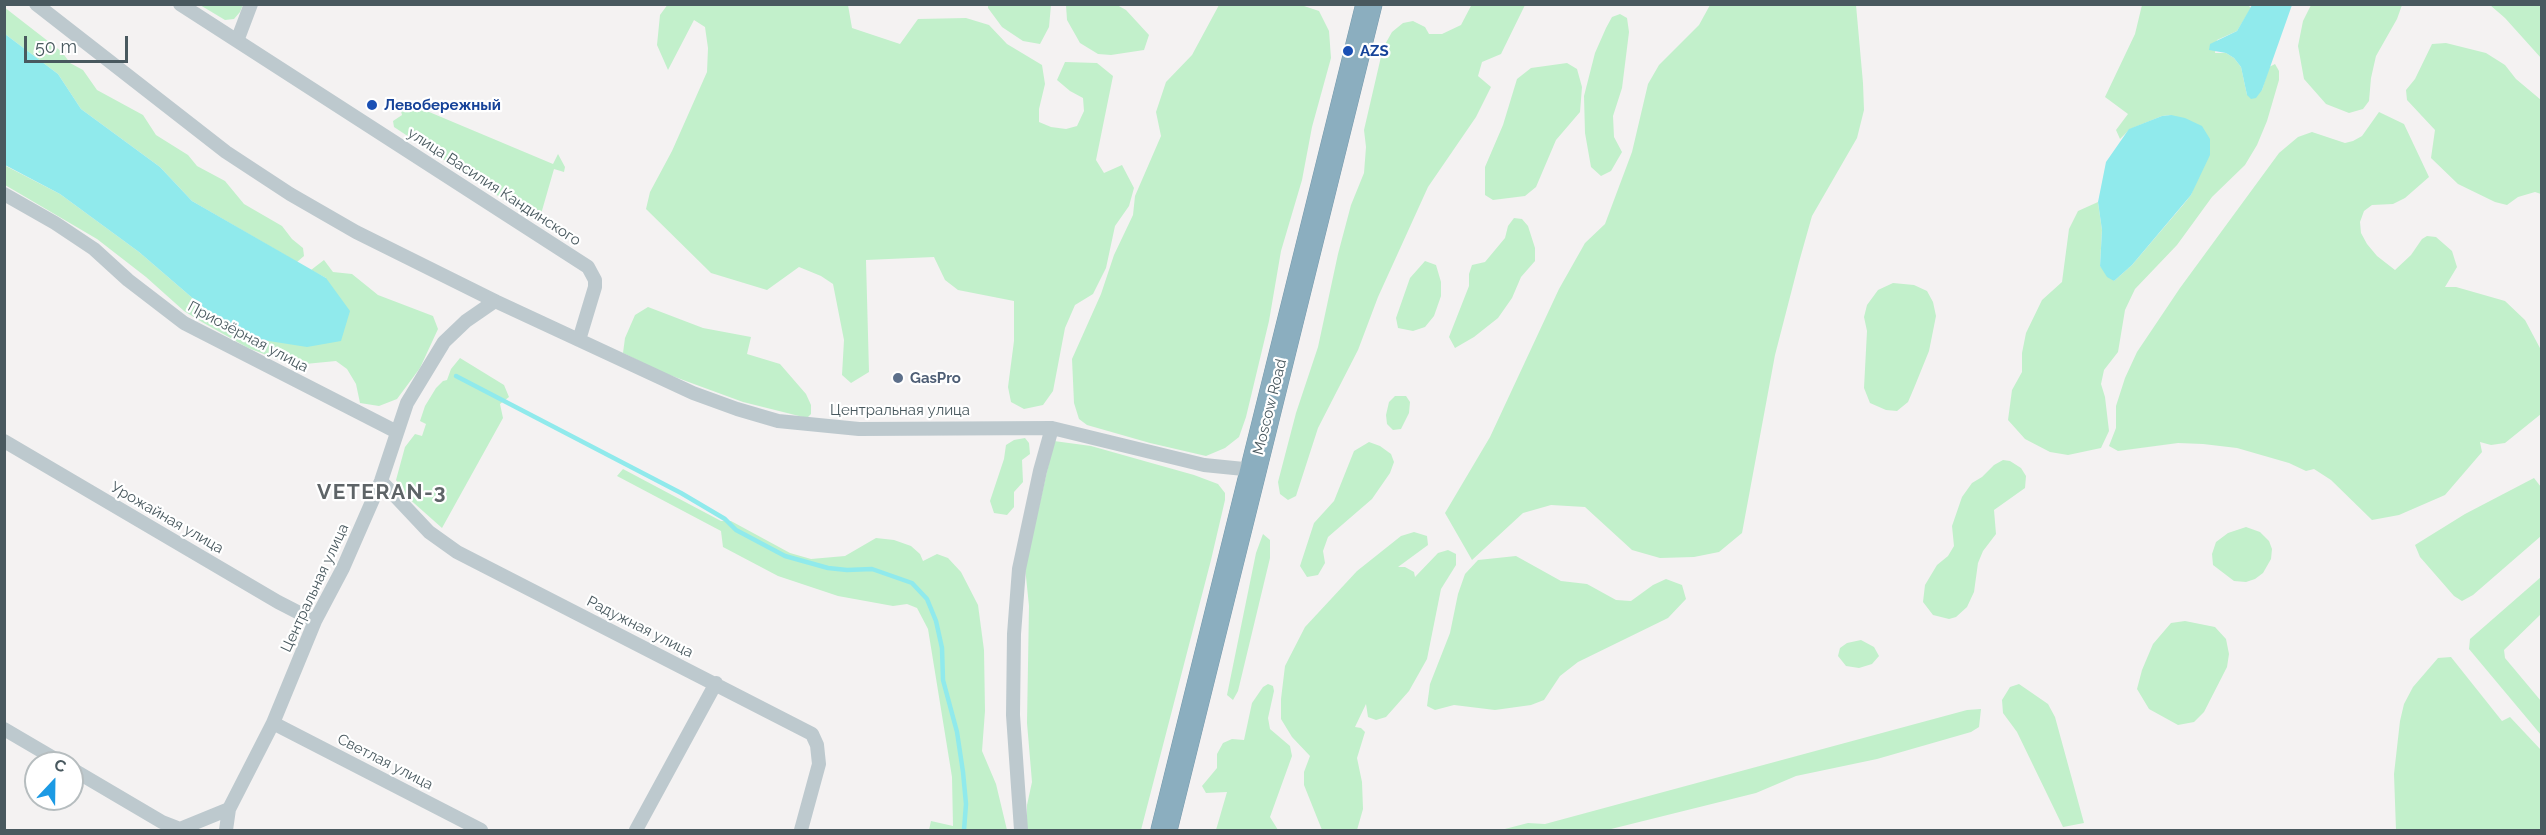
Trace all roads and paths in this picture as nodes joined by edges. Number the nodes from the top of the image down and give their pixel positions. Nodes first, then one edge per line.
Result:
1 (36, 4) edge
2 (180, 4) edge
3 (251, 4) edge
4 (1369, 4) edge
5 (237, 41) junction
6 (4, 194) edge
7 (495, 301) junction
8 (579, 340) junction
9 (1052, 428) junction
10 (397, 432) junction
11 (4, 441) edge
12 (1254, 470) junction
13 (381, 481) junction
14 (315, 621) junction
15 (716, 683) junction
16 (273, 723) junction
17 (4, 729) edge
18 (42, 751) edge
19 (84, 776) edge
20 (229, 809) junction
21 (1167, 819) edge
22 (179, 830) edge
23 (226, 831) edge
24 (482, 831) edge
25 (636, 831) edge
26 (801, 831) edge
27 (1021, 831) edge

1 - 7 street, Центральная улица
2 - 5 street, улица Василия Кандинского
3 - 5 street
4 - 12 highway, Moscow Road
5 - 8 street, улица Василия Кандинского
6 - 10 street, Приозёрная улица
7 - 8 street, Центральная улица
7 - 10 street, Центральная улица
8 - 9 street, Центральная улица
9 - 12 street, Центральная улица
9 - 27 street
10 - 13 street, Центральная улица
11 - 14 street, Урожайная улица
12 - 21 highway, Moscow Road
13 - 14 street, Центральная улица
13 - 15 street, Радужная улица
14 - 16 street, Центральная улица
15 - 25 street
15 - 26 street, Радужная улица
16 - 20 street, Центральная улица
16 - 24 street, Светлая улица
17 - 18 street
19 - 22 street
20 - 22 street
20 - 23 street, Центральная улица

